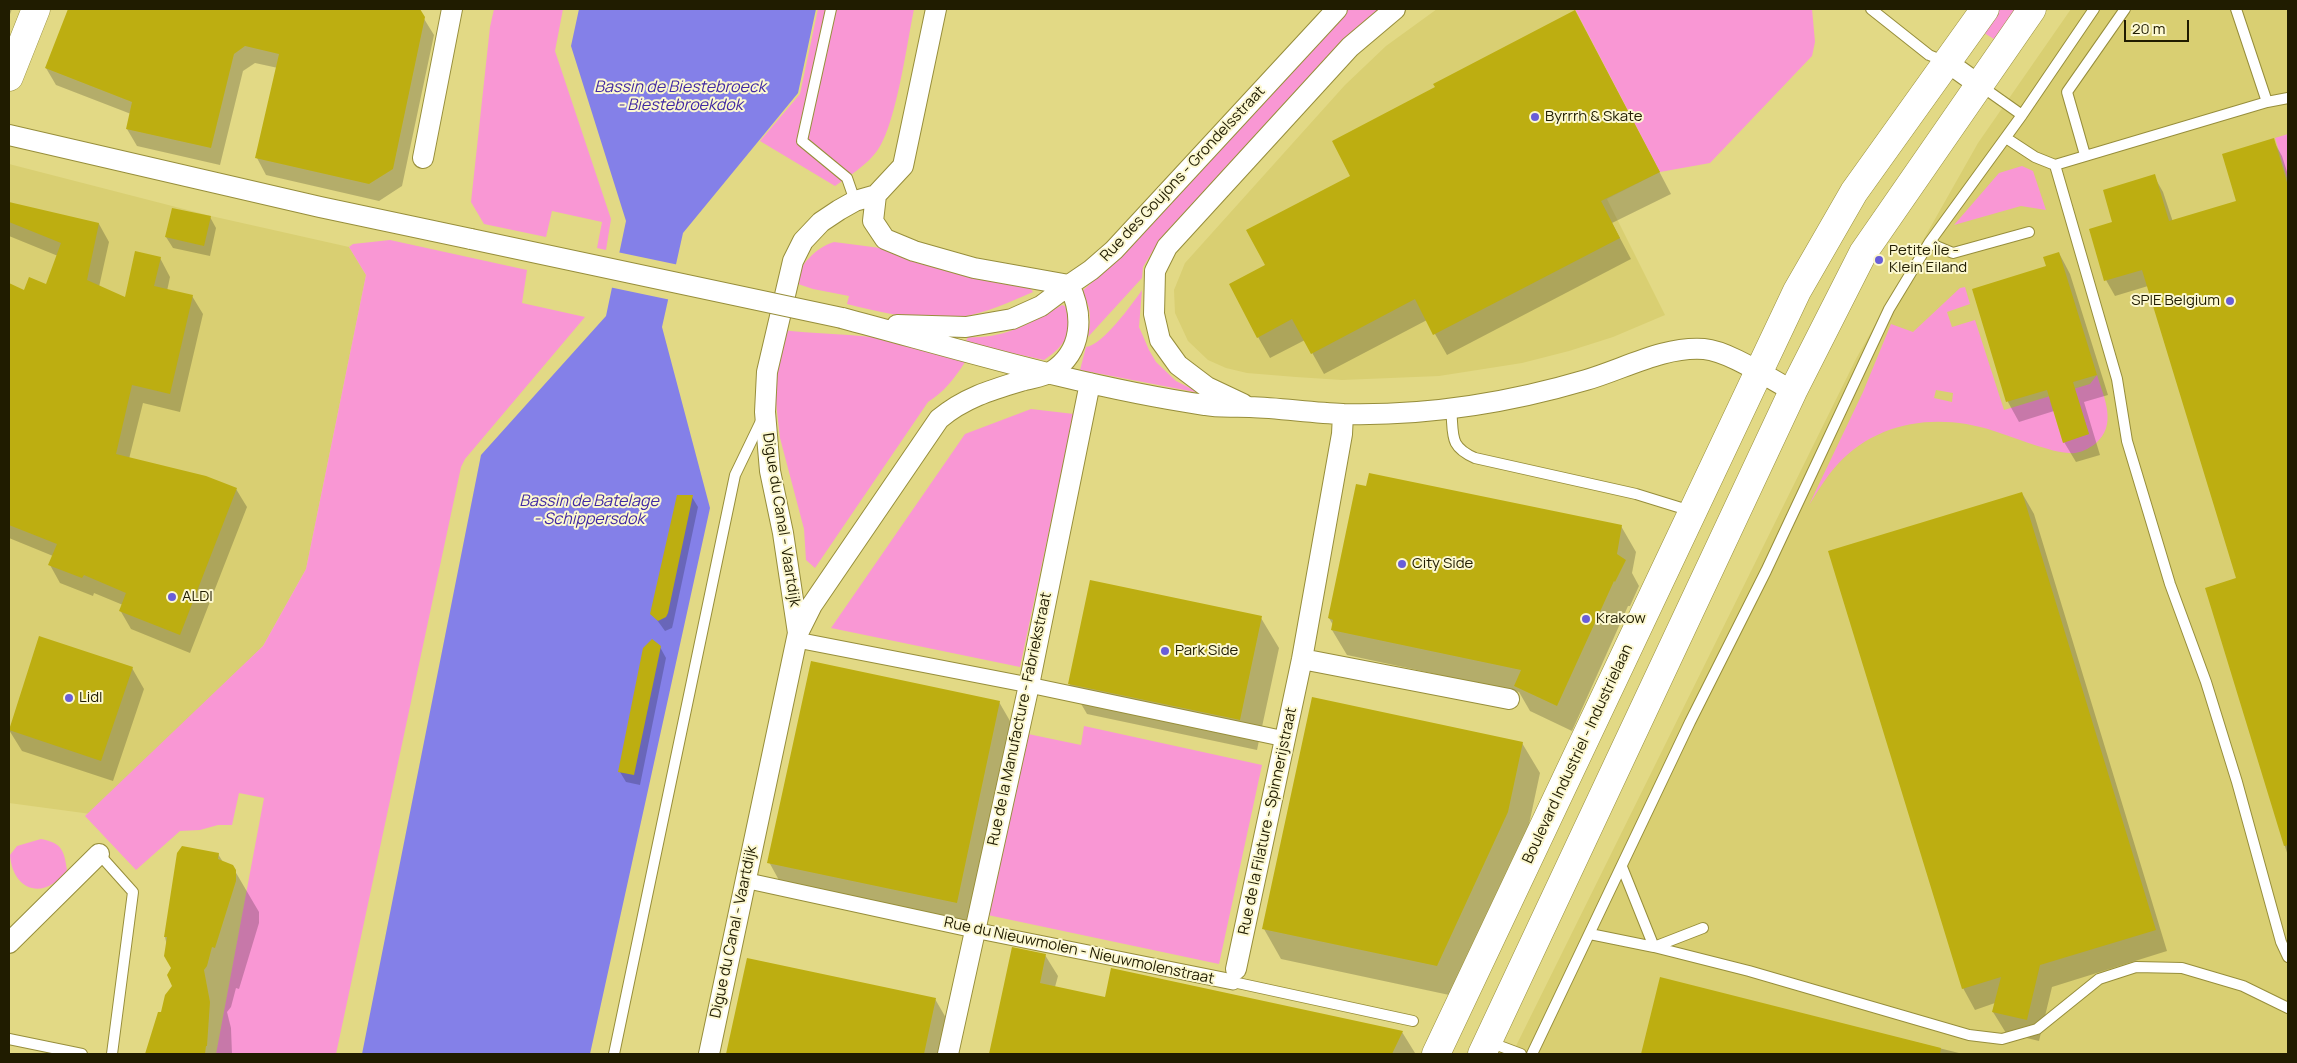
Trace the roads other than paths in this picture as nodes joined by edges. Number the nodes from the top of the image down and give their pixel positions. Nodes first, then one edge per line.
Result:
1 (36, 9) edge
2 (452, 9) edge
3 (831, 9) edge
4 (936, 9) edge
5 (1336, 9) edge
6 (1396, 9) edge
7 (1871, 9) edge
8 (1985, 9) edge
9 (2032, 9) edge
10 (2094, 9) edge
11 (2125, 9) edge
12 (2236, 9) edge
13 (1947, 62) junction
14 (9, 77) edge
15 (1979, 85) junction
16 (2288, 98) edge
17 (2267, 102) junction
18 (2022, 115) junction
19 (9, 135) edge
20 (2006, 138) junction
21 (2085, 155) junction
22 (423, 158) dead end
23 (2055, 165) junction
24 (876, 195) junction
25 (856, 201) junction
26 (2029, 232) dead end
27 (1929, 242) junction
28 (1068, 284) junction
29 (865, 324) junction
30 (1757, 372) junction
31 (1050, 373) junction
32 (1090, 383) junction
33 (1793, 390) junction
34 (1249, 407) junction
35 (1451, 408) junction
36 (765, 412) junction
37 (1343, 414) junction
38 (1692, 511) junction
39 (797, 636) junction
40 (1302, 659) junction
41 (1029, 685) junction
42 (1509, 698) dead end
43 (1285, 739) junction
44 (99, 854) joint
45 (1622, 867) junction
46 (744, 880) junction
47 (1704, 928) dead end
48 (974, 930) junction
49 (1590, 934) junction
50 (9, 943) edge
51 (1654, 947) junction
52 (2288, 957) edge
53 (1235, 976) junction
54 (2288, 1008) edge
55 (1413, 1021) dead end
56 (9, 1039) edge
57 (1485, 1048) edge
58 (82, 1054) edge
59 (112, 1054) edge
60 (614, 1054) edge
61 (709, 1054) edge
62 (948, 1054) edge
63 (1436, 1054) edge
64 (1521, 1054) edge
65 (1532, 1054) edge

1 - 14 main road
2 - 22 street
3 - 25 lane
4 - 24 street
5 - 28 street, Rue des Goujons - Grondelsstraat
6 - 34 street
7 - 13 lane
8 - 13 main road, Boulevard Industriel - Industrielaan
9 - 15 main road
10 - 18 lane
11 - 21 lane
12 - 17 lane
13 - 15 street
13 - 30 main road, Boulevard Industriel - Industrielaan
15 - 18 lane
15 - 33 main road
16 - 17 lane
17 - 21 lane
18 - 20 lane
19 - 29 street, bridge
20 - 23 lane
20 - 27 lane
21 - 23 lane
23 - 52 lane
24 - 25 street, Digue du Canal - Vaartdijk
24 - 28 street
25 - 36 street, Digue du Canal - Vaartdijk
26 - 27 lane
27 - 45 lane
28 - 29 street, Rue des Goujons - Grondelsstraat
28 - 31 street
29 - 31 street
30 - 33 street
30 - 35 street
30 - 38 main road, Boulevard Industriel - Industrielaan
31 - 32 street
31 - 39 street
32 - 34 street
32 - 41 street, Rue de la Manufacture - Fabriekstraat
33 - 57 main road
34 - 37 street
35 - 37 street
35 - 38 lane
36 - 39 street, Digue du Canal - Vaartdijk
36 - 60 lane
37 - 40 street, Rue de la Filature - Spinnerijstraat
38 - 63 main road, Boulevard Industriel - Industrielaan
39 - 41 street
39 - 46 street, Digue du Canal - Vaartdijk
40 - 42 street
40 - 43 street, Rue de la Filature - Spinnerijstraat
41 - 43 street
41 - 48 street, Rue de la Manufacture - Fabriekstraat
43 - 53 street, Rue de la Filature - Spinnerijstraat
44 - 50 street
44 - 59 lane
45 - 49 lane
45 - 51 lane
46 - 48 street, Rue du Nieuwmolen - Nieuwmolenstraat
46 - 61 street, Digue du Canal - Vaartdijk
47 - 51 lane
48 - 53 street, Rue du Nieuwmolen - Nieuwmolenstraat
48 - 62 street, Rue de la Manufacture - Fabriekstraat
49 - 51 lane
49 - 65 lane
51 - 54 lane
53 - 55 lane, Rue du Nieuwmolen - Nieuwmolenstraat
56 - 58 lane
57 - 64 lane

